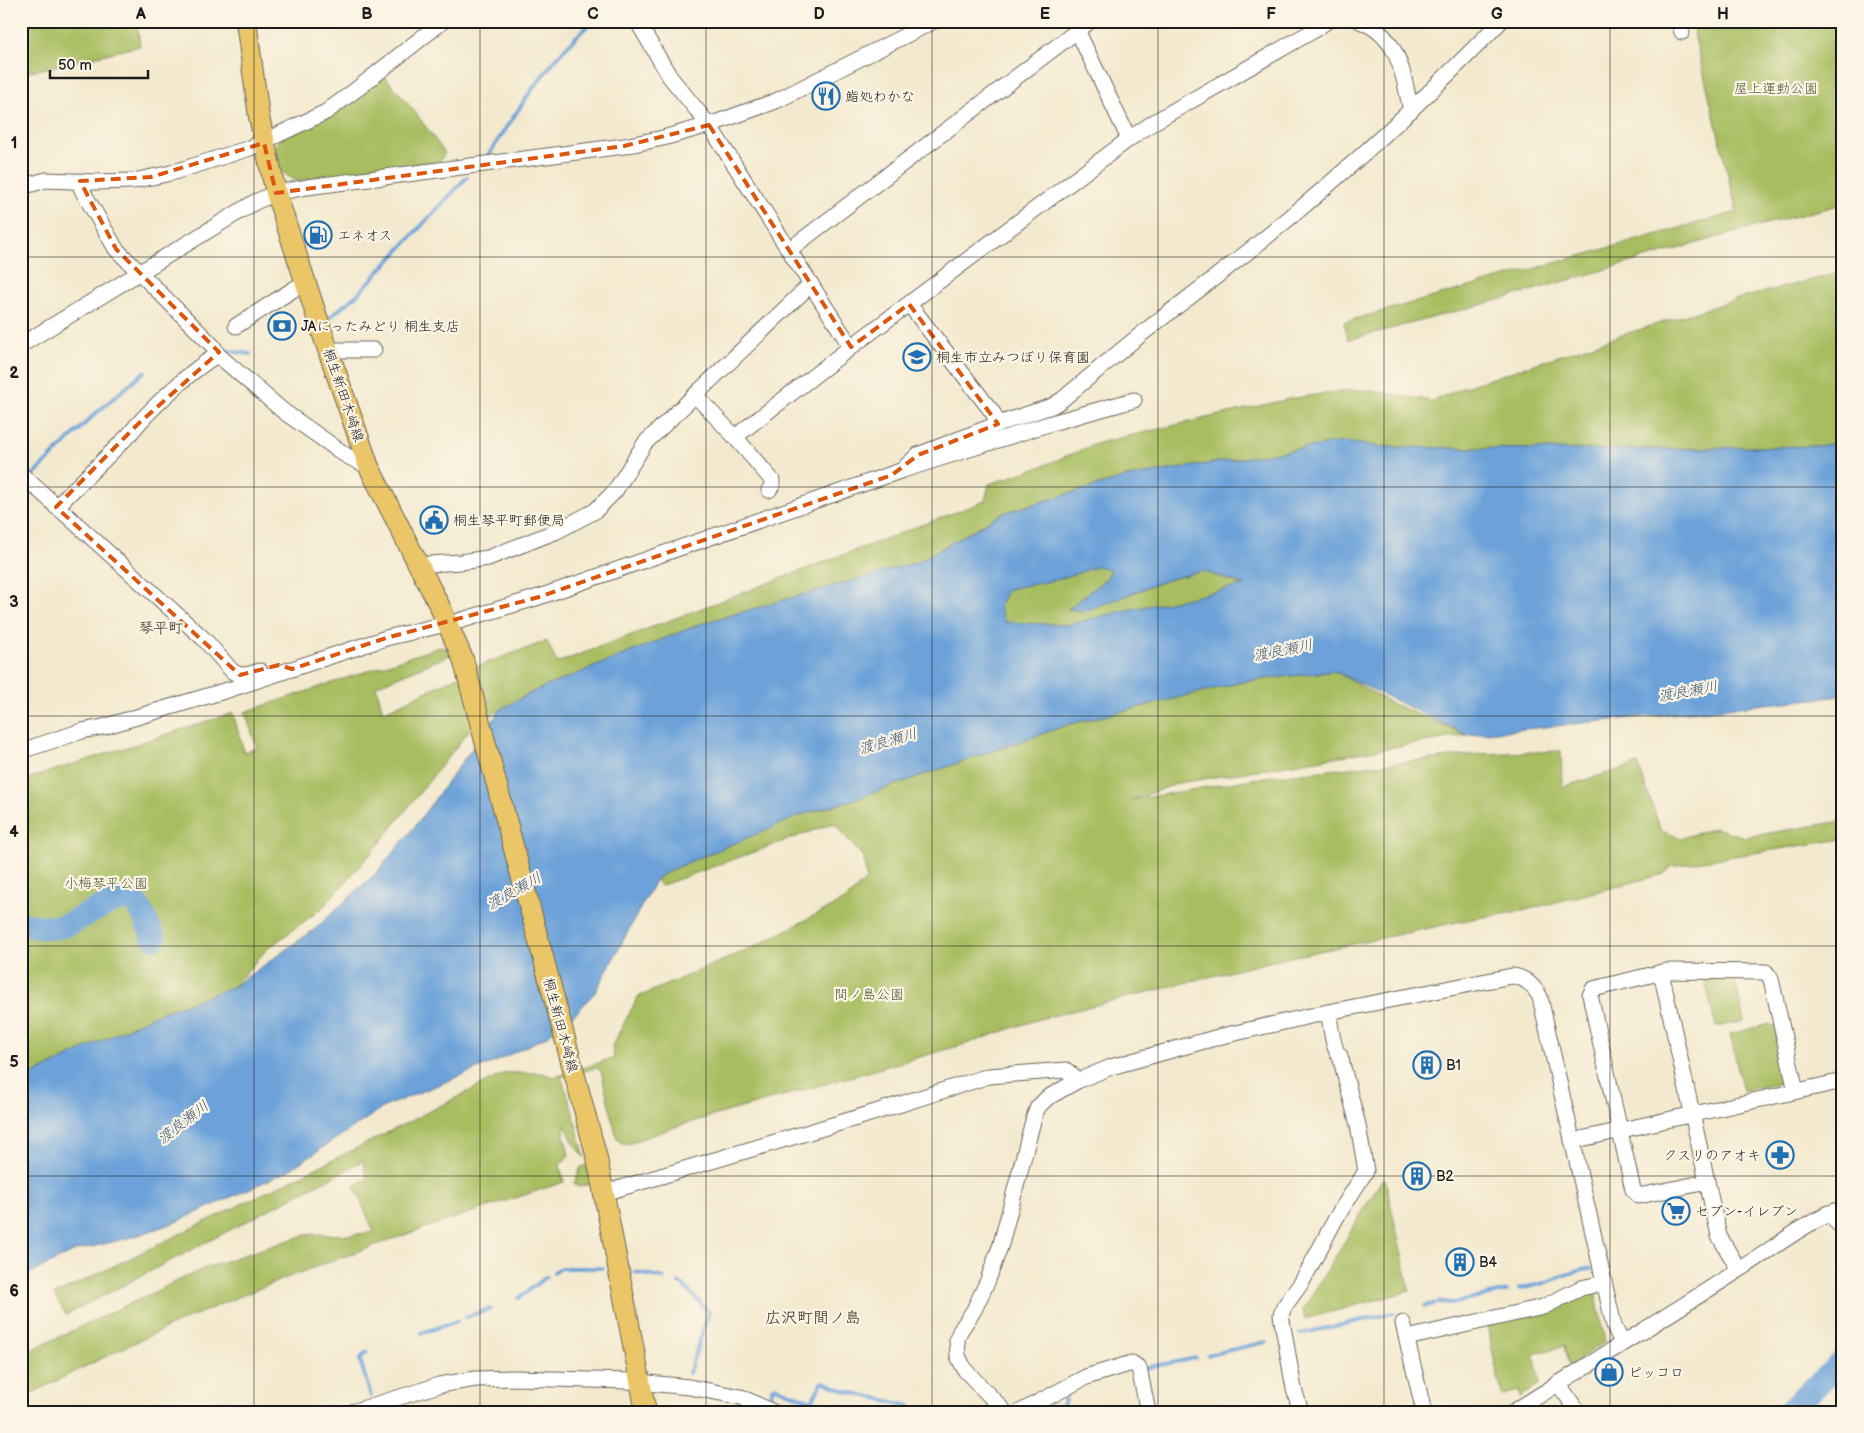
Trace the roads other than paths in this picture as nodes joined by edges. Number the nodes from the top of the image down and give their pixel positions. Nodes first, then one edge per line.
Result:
1 (246, 21) edge
2 (443, 21) edge
3 (637, 21) edge
4 (934, 21) edge
5 (1090, 21) edge
6 (1327, 21) edge
7 (1360, 21) edge
8 (1501, 21) edge
9 (1077, 30) junction
10 (1411, 111) junction
11 (709, 125) junction
12 (1129, 139) junction
13 (264, 142) junction
14 (80, 181) junction
15 (21, 187) edge
16 (276, 193) junction
17 (789, 250) junction
18 (138, 273) junction
19 (305, 282) junction
20 (811, 284) junction
21 (909, 304) junction
22 (236, 326) dead end
23 (21, 345) edge
24 (851, 347) junction
25 (328, 350) junction
26 (374, 350) dead end
27 (218, 355) junction
28 (695, 395) junction
29 (1134, 400) dead end
30 (998, 424) junction
31 (735, 437) junction
32 (369, 467) junction
33 (903, 470) junction
34 (21, 474) edge
35 (769, 490) dead end
36 (56, 507) junction
37 (420, 568) junction
38 (453, 635) junction
39 (292, 669) junction
40 (21, 751) edge
41 (1662, 972) junction
42 (1328, 1012) junction
43 (1077, 1081) junction
44 (1843, 1081) edge
45 (1796, 1090) junction
46 (1692, 1114) junction
47 (1619, 1130) junction
48 (1572, 1141) junction
49 (1707, 1182) junction
50 (604, 1193) junction
51 (1843, 1208) edge
52 (1828, 1213) junction
53 (1843, 1229) edge
54 (1740, 1270) junction
55 (1604, 1283) junction
56 (1403, 1323) dead end
57 (1407, 1338) junction
58 (1622, 1342) junction
59 (642, 1383) junction
60 (1558, 1383) junction
61 (352, 1412) edge
62 (646, 1412) edge
63 (773, 1412) edge
64 (1005, 1412) edge
65 (1020, 1412) edge
66 (1148, 1412) edge
67 (1301, 1412) edge
68 (1424, 1412) edge
69 (1513, 1412) edge
70 (1578, 1412) edge

1 - 13 main road, 桐生新田木崎線
2 - 13 street
3 - 11 street
4 - 11 street
5 - 9 street
6 - 12 street
7 - 10 street
8 - 10 street
9 - 12 street
9 - 17 street
10 - 30 street
11 - 16 street
11 - 17 street
12 - 21 street
13 - 14 street
13 - 16 main road, 桐生新田木崎線
14 - 15 street
14 - 18 street
16 - 18 street
16 - 19 main road, 桐生新田木崎線
17 - 20 street
18 - 23 street
18 - 27 street
19 - 22 street
19 - 25 main road, 桐生新田木崎線
20 - 24 street
20 - 28 street
21 - 24 street
21 - 30 street
24 - 31 street
25 - 26 street
25 - 32 main road, 桐生新田木崎線
27 - 32 street
27 - 36 street
28 - 31 street
28 - 37 street
29 - 33 street
30 - 33 street
31 - 35 street
32 - 37 main road, 桐生新田木崎線
33 - 38 street
34 - 36 street
36 - 39 street
37 - 38 main road, 桐生新田木崎線
38 - 39 street
38 - 50 main road, 桐生新田木崎線
39 - 40 street
41 - 45 street
41 - 46 street
41 - 47 street
42 - 43 street
42 - 48 street
42 - 67 street
43 - 50 street
43 - 64 street
44 - 45 street
45 - 46 street
46 - 47 street
46 - 49 street
47 - 48 street
47 - 49 street
48 - 55 street
49 - 54 street
50 - 59 main road, 桐生新田木崎線
51 - 52 street
52 - 53 street
52 - 54 street
54 - 58 street
55 - 57 street
55 - 58 street
56 - 57 street
57 - 68 street
58 - 60 street
59 - 61 street
59 - 62 main road, 桐生新田木崎線
59 - 63 street
60 - 69 street
60 - 70 street
65 - 66 street

